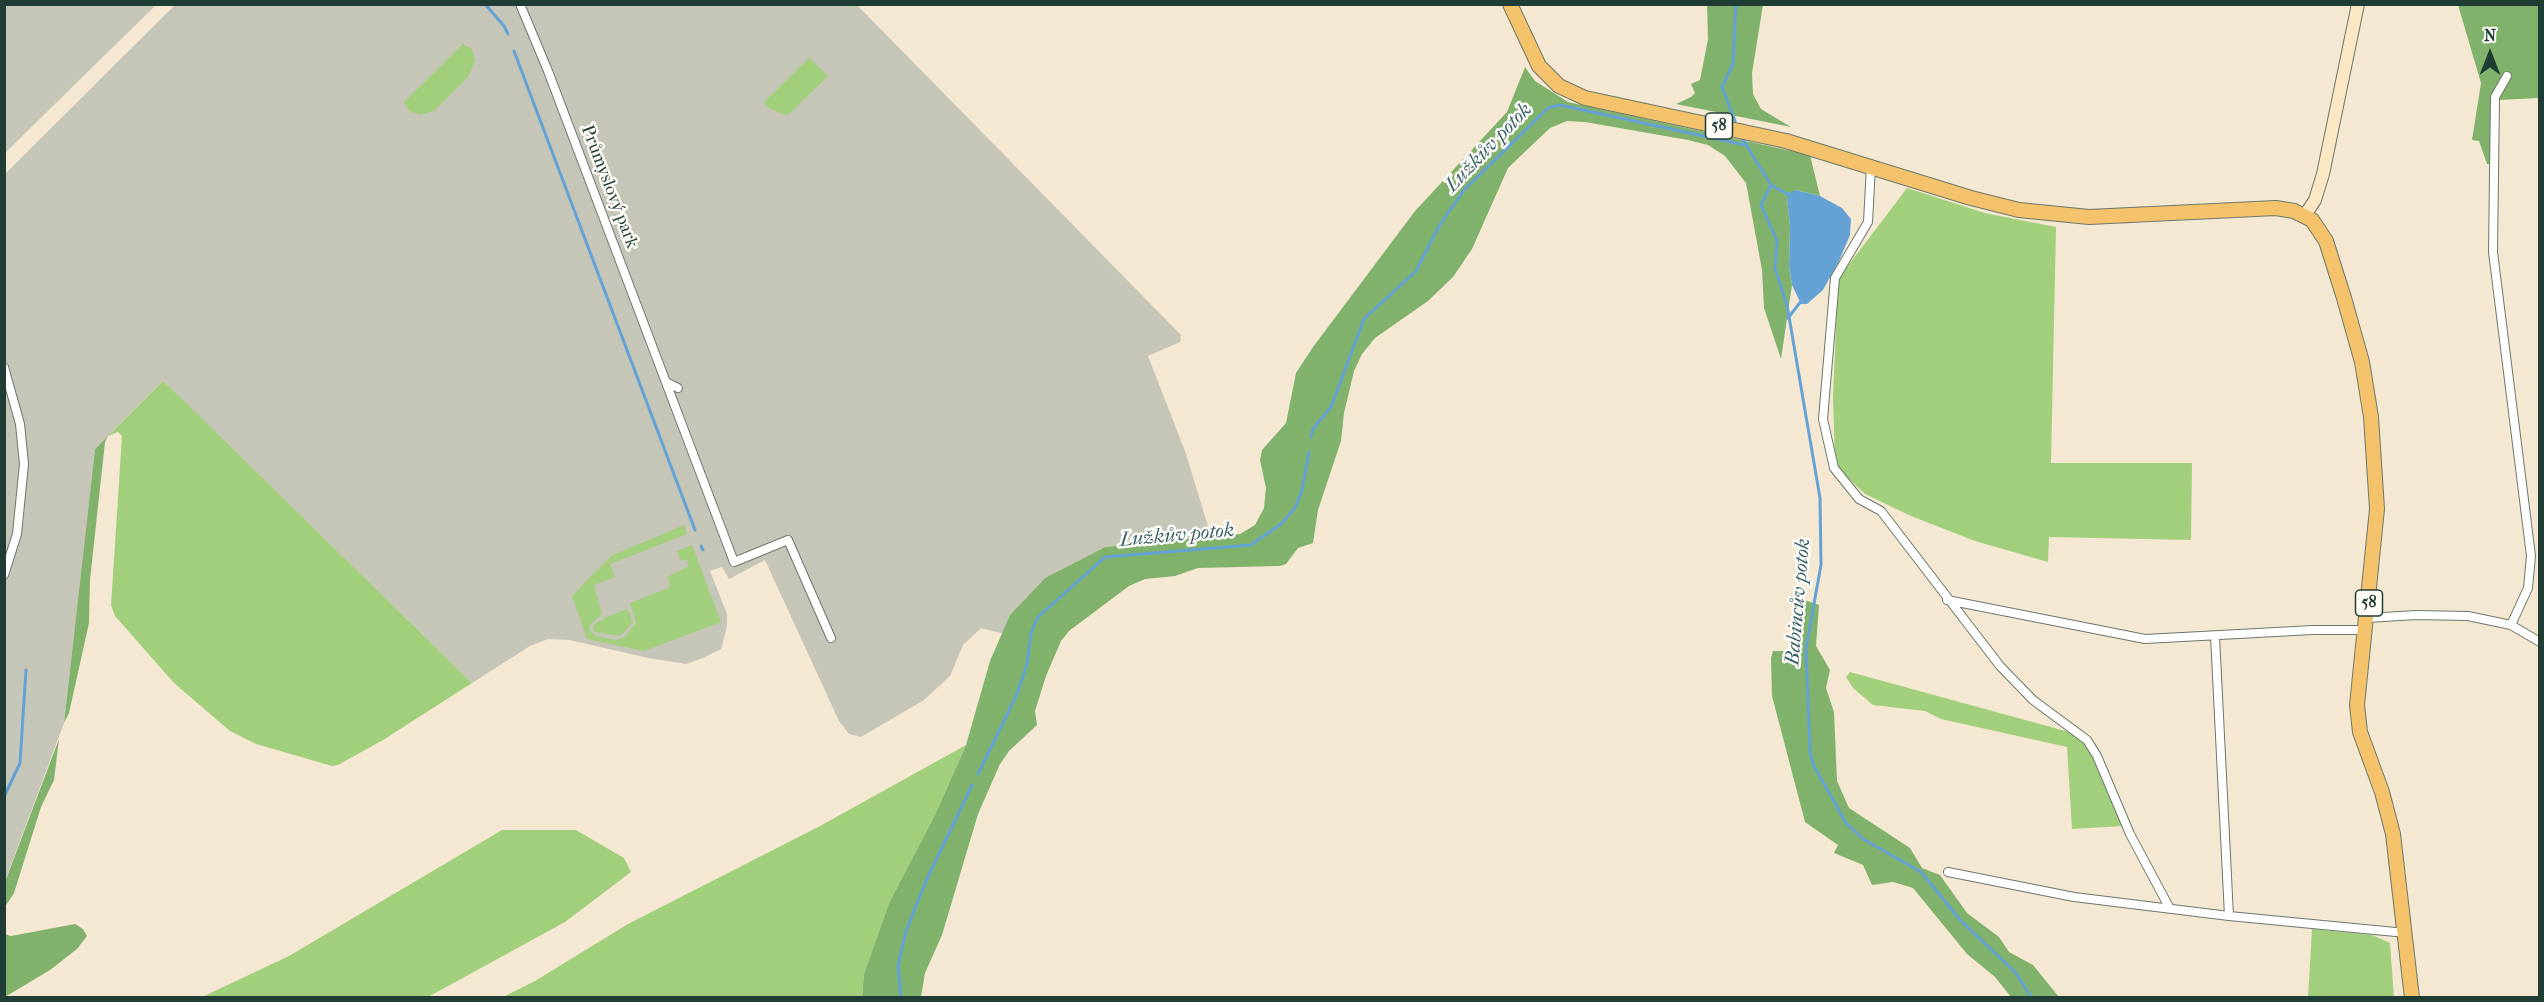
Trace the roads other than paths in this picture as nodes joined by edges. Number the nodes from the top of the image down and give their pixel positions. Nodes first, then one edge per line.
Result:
1 (520, 4) edge
2 (1510, 4) edge
3 (2358, 4) edge
4 (2507, 76) dead end
5 (1871, 165) junction
6 (2305, 215) junction
7 (4, 367) edge
8 (666, 381) junction
9 (678, 388) dead end
10 (4, 575) edge
11 (1947, 600) junction
12 (2367, 624) junction
13 (2511, 625) junction
14 (2215, 636) junction
15 (831, 638) dead end
16 (2540, 642) edge
17 (1948, 872) dead end
18 (2169, 907) junction
19 (2229, 916) junction
20 (2406, 933) junction
21 (2412, 998) edge

1 - 8 street, Průmyslový park
2 - 5 main road, 58
3 - 6 main road
4 - 13 street
5 - 6 main road, 58
5 - 11 street
6 - 12 main road, 58
7 - 10 street
8 - 9 street
8 - 15 street, Průmyslový park
11 - 14 street
11 - 18 street
12 - 13 street
12 - 14 street
12 - 20 main road, 58
13 - 16 street
14 - 19 street
17 - 18 street
18 - 19 street
19 - 20 street
20 - 21 main road, 58

